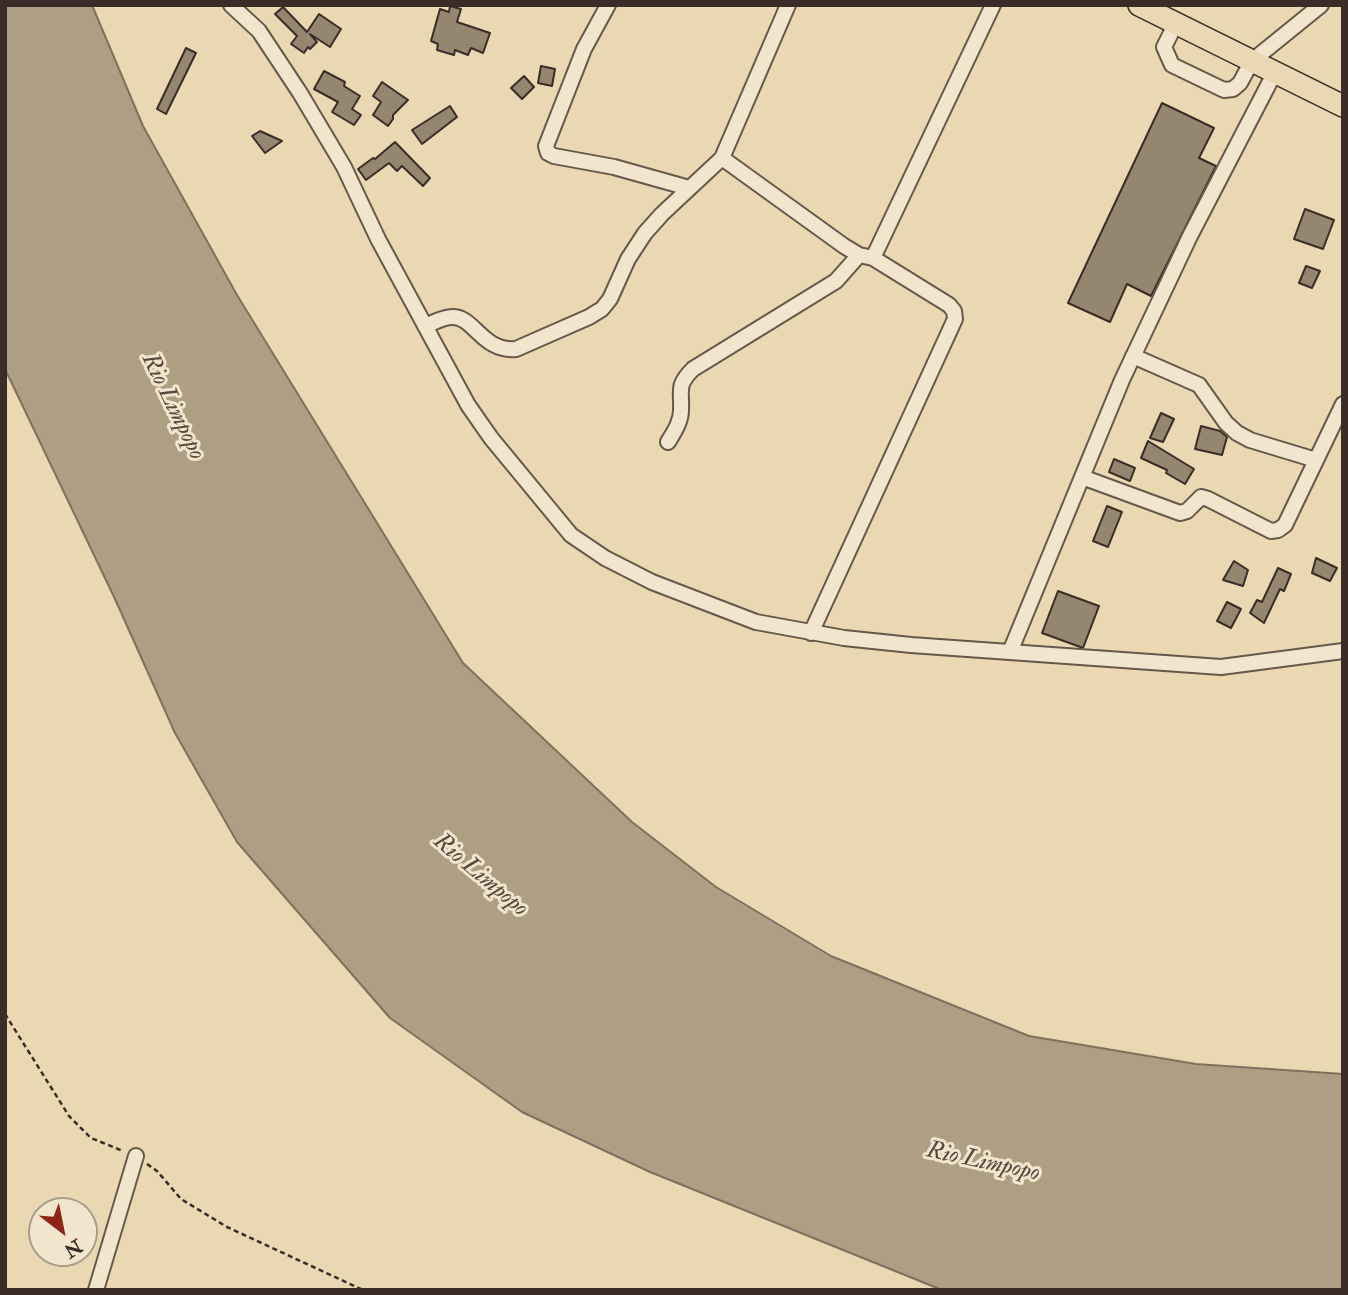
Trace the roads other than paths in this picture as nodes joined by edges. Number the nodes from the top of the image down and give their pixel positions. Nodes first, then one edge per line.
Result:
1 (231, 5) edge
2 (608, 5) edge
3 (788, 5) edge
4 (993, 5) edge
5 (1139, 5) edge
6 (1321, 5) edge
7 (1176, 23) junction
8 (1252, 61) junction
9 (1275, 72) junction
10 (1343, 106) edge
11 (722, 158) junction
12 (690, 188) junction
13 (866, 256) junction
14 (425, 326) junction
15 (1133, 356) junction
16 (1343, 404) edge
17 (1338, 426) edge
18 (668, 442) dead end
19 (1316, 460) junction
20 (1082, 477) junction
21 (811, 633) junction
22 (1343, 651) edge
23 (1010, 652) junction
24 (135, 1156) road end
25 (96, 1290) edge

1 - 14 street
2 - 12 street
3 - 11 street
4 - 13 street
5 - 7 highway
6 - 8 street
7 - 8 highway
7 - 8 street
8 - 9 highway
9 - 10 highway
9 - 15 street
11 - 12 street
11 - 13 street
12 - 14 street
13 - 18 street
13 - 21 street
14 - 21 street
15 - 19 street
15 - 20 street
16 - 17 street
17 - 19 street
19 - 20 street
20 - 23 street
21 - 23 street
22 - 23 street
24 - 25 street

